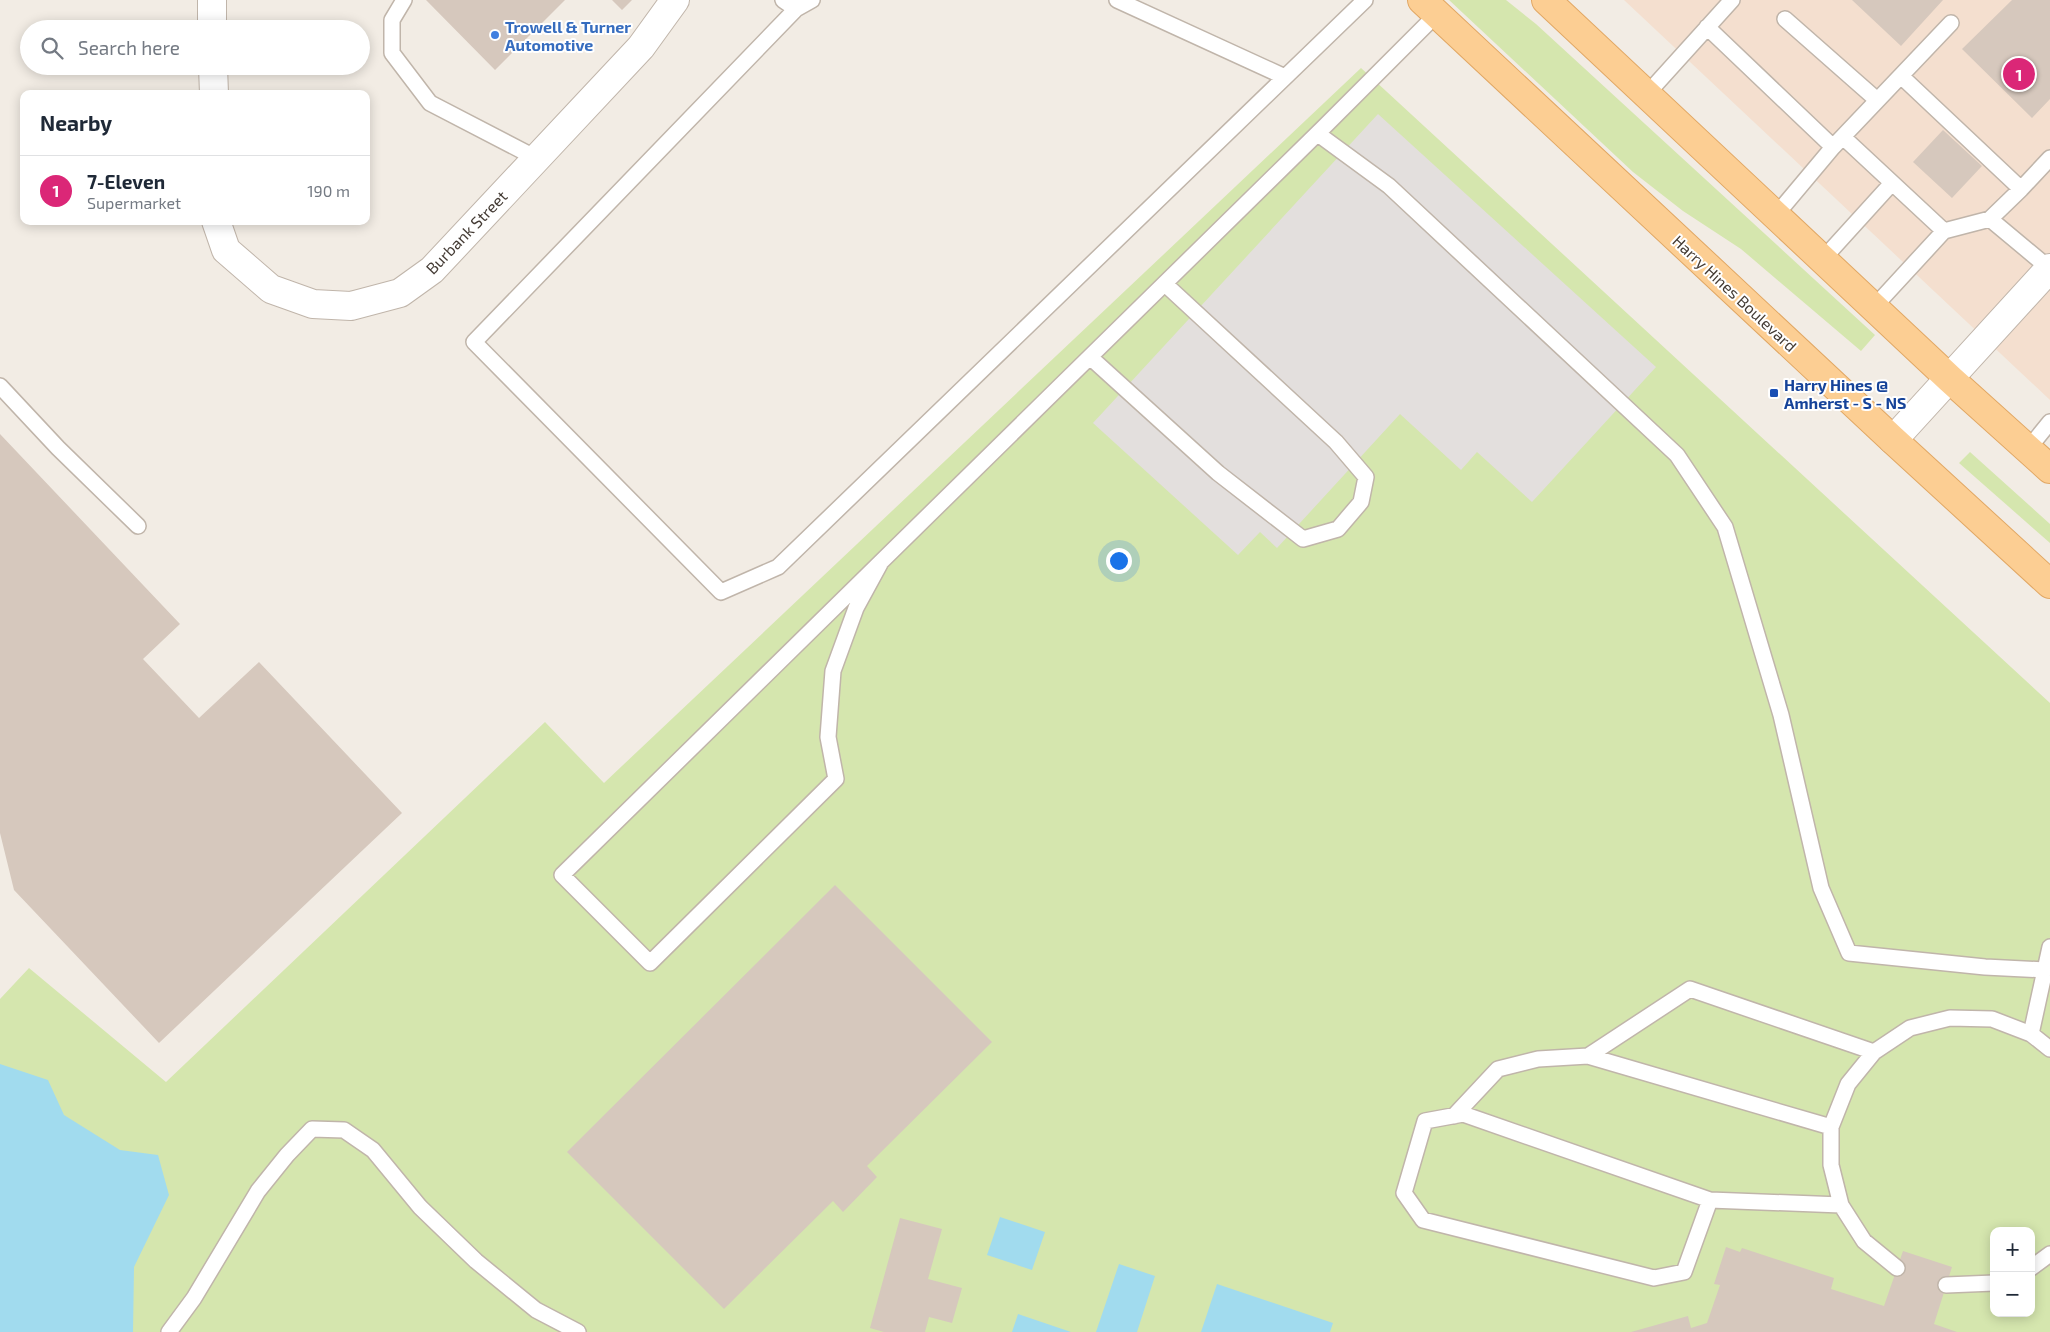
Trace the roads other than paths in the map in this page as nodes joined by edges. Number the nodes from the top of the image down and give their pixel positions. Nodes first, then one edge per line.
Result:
1 (212, 0) edge
2 (404, 0) edge
3 (675, 0) edge
4 (783, 0) edge
5 (812, 0) edge
6 (1117, 0) edge
7 (1365, 0) edge
8 (1546, 0) edge
9 (1732, 0) edge
10 (1429, 7) edge
11 (796, 9) junction
12 (1785, 19) dead end
13 (212, 20) edge
14 (1951, 23) dead end
15 (1707, 27) junction
16 (213, 75) edge
17 (1901, 76) junction
18 (1285, 77) junction
19 (214, 90) edge
20 (1647, 94) junction
21 (1877, 100) junction
22 (1318, 134) junction
23 (1838, 142) junction
24 (536, 158) junction
25 (2050, 158) edge
26 (1892, 182) junction
27 (2020, 189) junction
28 (1776, 215) junction
29 (1990, 219) junction
30 (217, 225) edge
31 (1944, 231) junction
32 (1823, 259) junction
33 (2050, 269) edge
34 (1165, 284) junction
35 (1874, 307) junction
36 (1090, 357) junction
37 (1950, 379) junction
38 (0, 386) edge
39 (2050, 422) edge
40 (1892, 440) junction
41 (2028, 449) junction
42 (2050, 469) edge
43 (138, 526) dead end
44 (880, 564) junction
45 (2050, 584) edge
46 (2050, 947) edge
47 (2045, 970) junction
48 (2044, 1004) edge
49 (2031, 1034) junction
50 (2050, 1049) edge
51 (1874, 1052) junction
52 (1588, 1056) junction
53 (1454, 1116) junction
54 (1831, 1127) junction
55 (1710, 1200) junction
56 (1841, 1205) junction
57 (2050, 1254) edge
58 (2035, 1265) edge
59 (1897, 1268) dead end
60 (1990, 1283) edge
61 (1946, 1285) dead end
62 (169, 1332) edge
63 (578, 1332) edge

1 - 13 street
2 - 24 lane
3 - 24 street, Burbank Street
4 - 11 lane
5 - 11 lane
6 - 18 lane
7 - 18 lane
8 - 20 main road
9 - 15 lane
10 - 22 lane
10 - 40 main road, Harry Hines Boulevard
11 - 18 lane
12 - 21 lane
14 - 17 lane
15 - 20 lane
15 - 23 lane
16 - 19 street
17 - 21 lane
17 - 27 lane
20 - 28 main road
21 - 23 lane
22 - 34 lane
22 - 47 lane
23 - 26 lane
23 - 28 lane
24 - 30 street, Burbank Street
25 - 27 lane
26 - 31 lane
26 - 32 lane
27 - 29 lane
28 - 32 main road
29 - 31 lane
29 - 33 lane
31 - 35 lane
32 - 35 main road
33 - 37 street
34 - 36 lane
34 - 36 lane
35 - 37 main road
36 - 44 lane
37 - 40 street
37 - 41 main road
38 - 43 lane
39 - 41 lane
40 - 45 main road, Harry Hines Boulevard
41 - 42 main road
44 - 44 lane
46 - 47 lane
47 - 48 lane
48 - 49 lane
49 - 50 lane
49 - 51 lane
51 - 52 lane
51 - 54 lane
52 - 53 lane
52 - 54 lane
53 - 55 lane
53 - 55 lane
54 - 56 lane
55 - 56 lane
56 - 59 lane
57 - 58 lane
60 - 61 lane
62 - 63 lane

